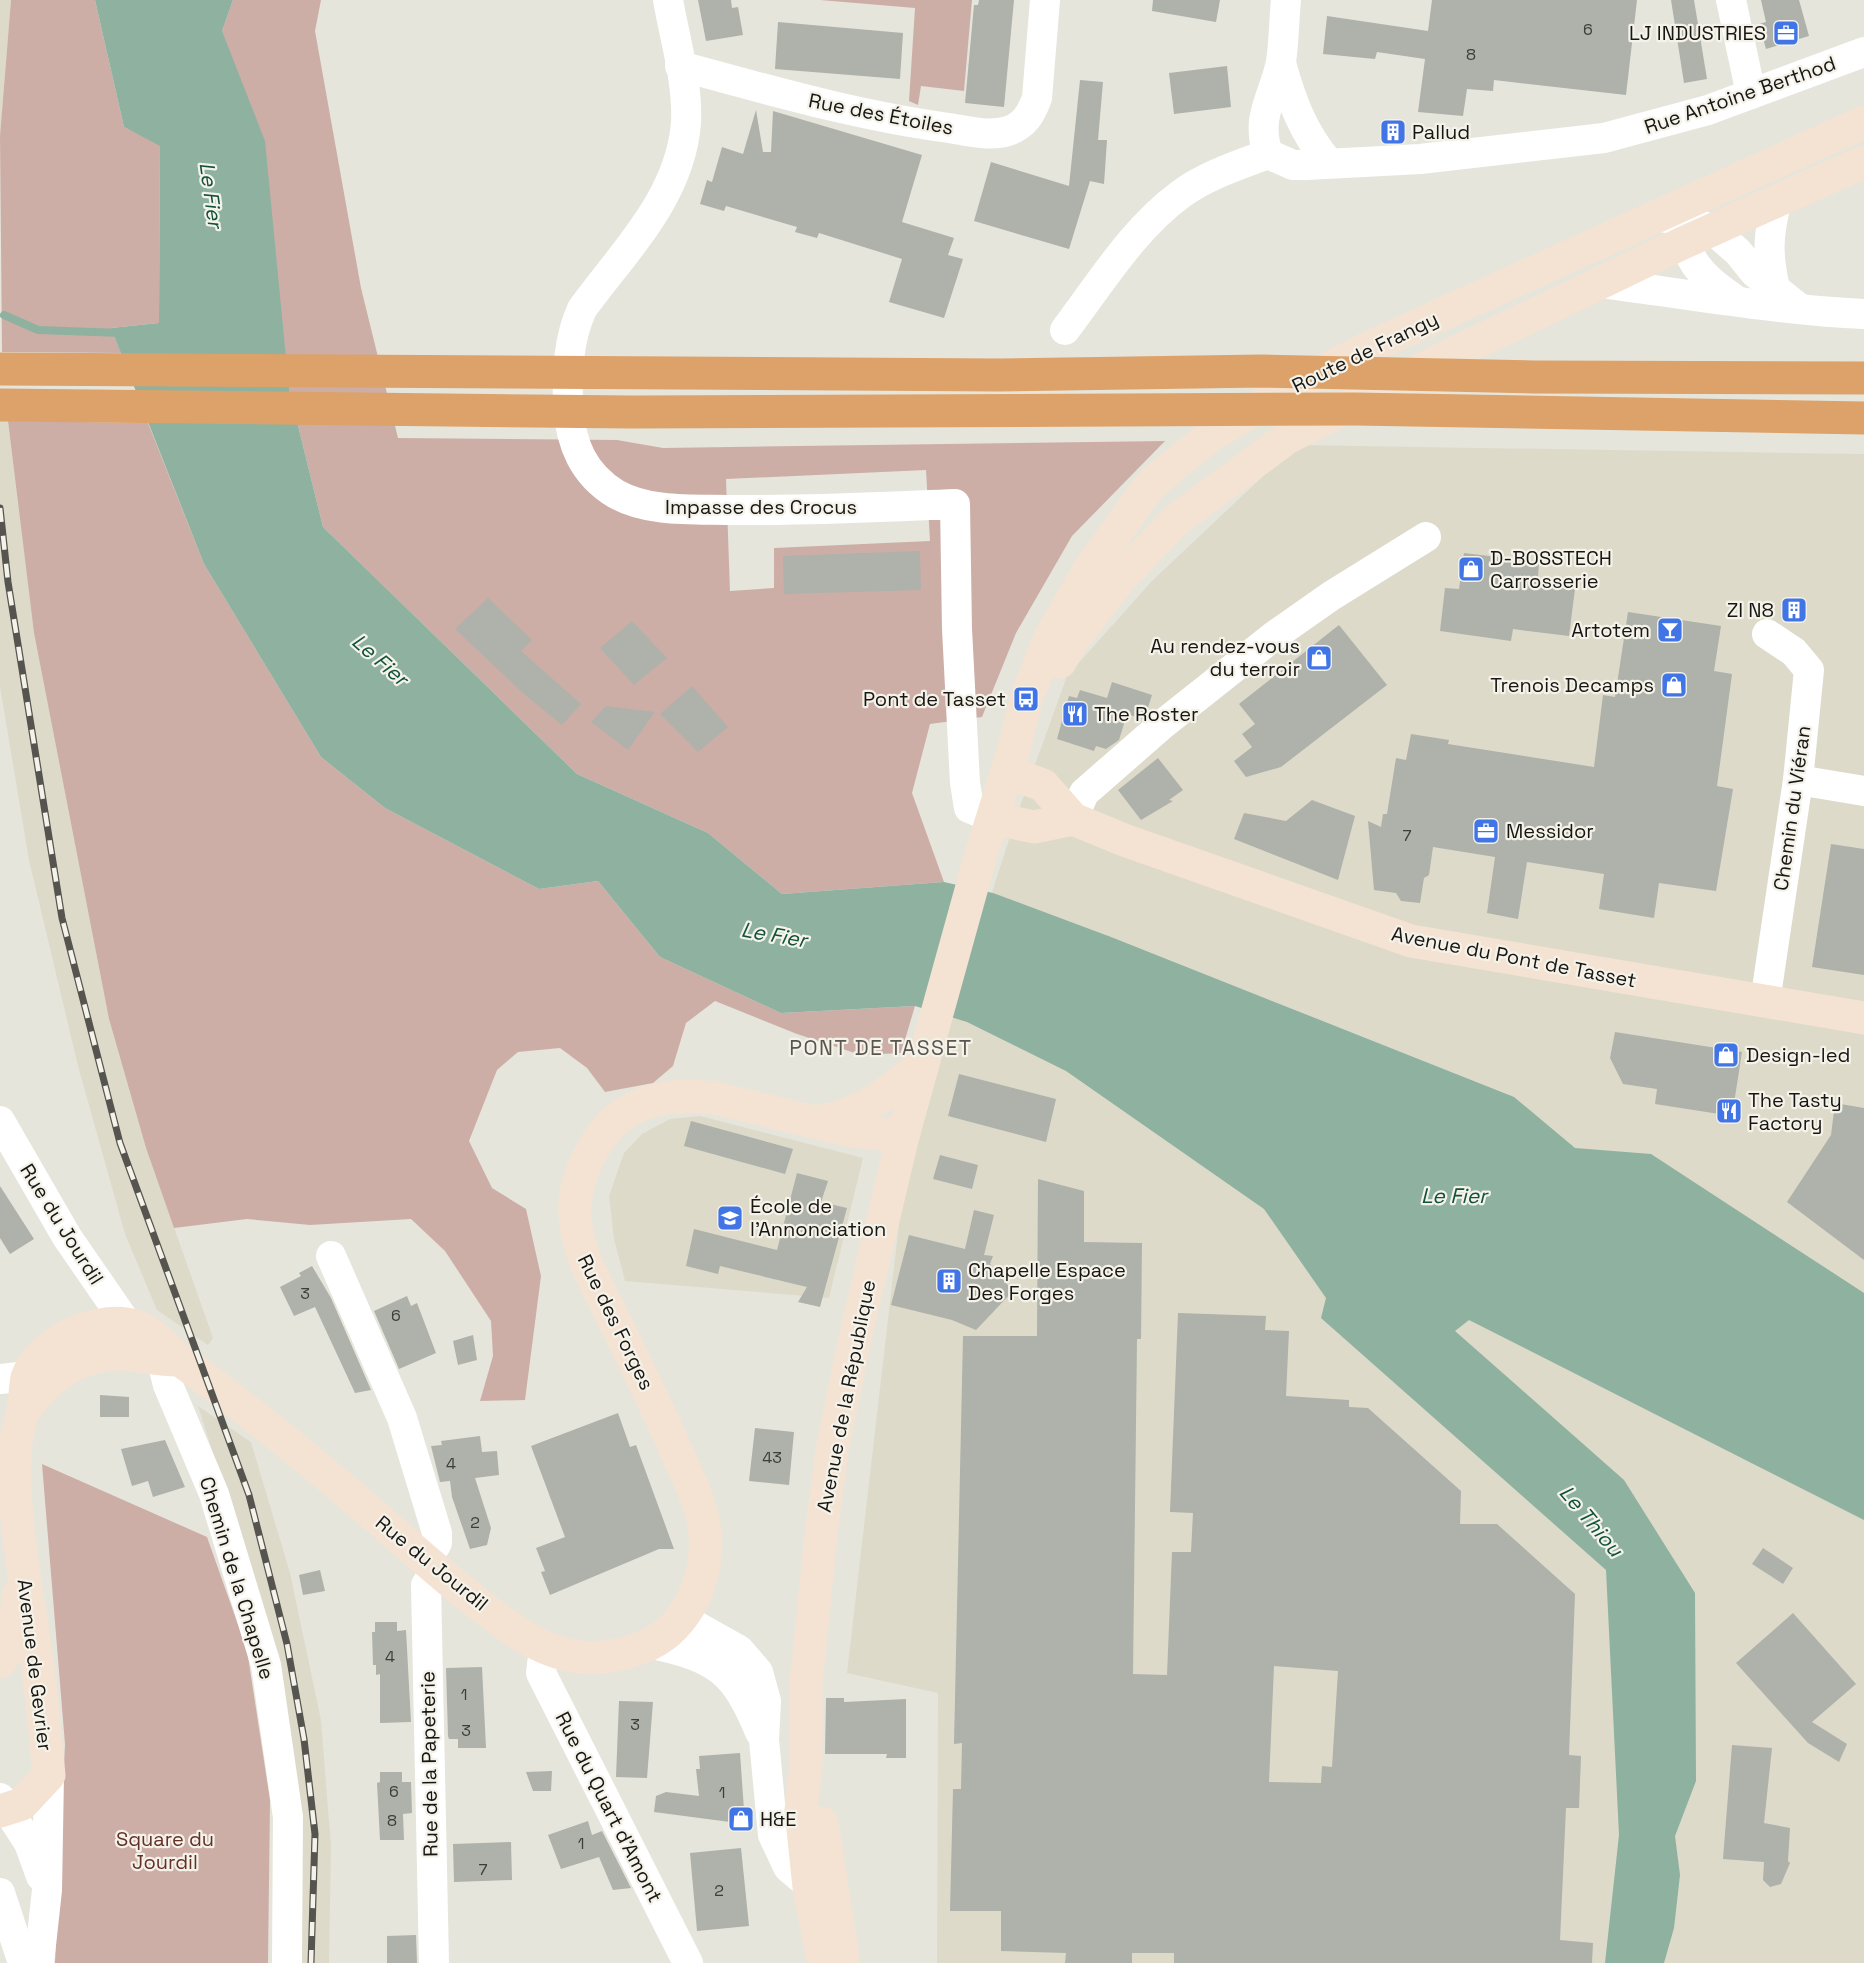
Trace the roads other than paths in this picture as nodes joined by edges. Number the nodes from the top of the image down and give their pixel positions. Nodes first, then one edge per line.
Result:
1 (668, 0) edge
2 (1045, 0) edge
3 (1286, 0) edge
4 (1731, 0) edge
5 (1864, 52) edge
6 (1281, 63) junction
7 (680, 66) junction
8 (1751, 94) junction
9 (1864, 122) edge
10 (1268, 154) junction
11 (1864, 162) edge
12 (1329, 163) junction
13 (1777, 200) junction
14 (1689, 221) junction
15 (1600, 283) junction
16 (1775, 288) junction
17 (1736, 300) junction
18 (1799, 308) junction
19 (1864, 314) edge
20 (1065, 330) dead end
21 (0, 369) edge
22 (1864, 378) edge
23 (0, 405) edge
24 (1864, 418) edge
25 (1426, 537) dead end
26 (1767, 634) dead end
27 (1011, 758) junction
28 (1798, 780) junction
29 (1864, 791) edge
30 (993, 818) junction
31 (1074, 819) junction
32 (1765, 1002) junction
33 (1864, 1018) edge
34 (925, 1050) junction
35 (0, 1121) edge
36 (811, 1122) junction
37 (903, 1136) junction
38 (331, 1256) dead end
39 (127, 1324) junction
40 (116, 1354) junction
41 (168, 1355) junction
42 (25, 1379) edge
43 (0, 1433) edge
44 (16, 1472) junction
45 (21, 1555) junction
46 (432, 1565) junction
47 (682, 1618) junction
48 (653, 1644) junction
49 (544, 1648) junction
50 (0, 1662) edge
51 (764, 1740) junction
52 (806, 1763) junction
53 (49, 1775) junction
54 (3, 1806) edge
55 (809, 1887) junction
56 (46, 1890) junction
57 (0, 1893) edge
58 (837, 1906) junction
59 (23, 1963) edge
60 (39, 1963) edge
61 (287, 1963) edge
62 (434, 1963) edge
63 (688, 1963) edge
64 (824, 1963) edge
65 (844, 1963) edge

1 - 7 street
2 - 7 street, Rue des Étoiles
3 - 6 street
4 - 8 street
5 - 8 street, Rue Antoine Berthod
6 - 10 street
6 - 12 street
7 - 30 street, Impasse des Crocus
8 - 12 street, Rue Antoine Berthod
9 - 14 main road, Route de Frangy
10 - 12 street, Rue Antoine Berthod
10 - 20 street
11 - 13 main road, Route de Frangy
13 - 14 main road, Route de Frangy
13 - 16 street
14 - 15 main road, Route de Frangy
14 - 16 street
14 - 17 street
14 - 27 main road, Route de Frangy
15 - 17 street
15 - 27 main road, Route de Frangy
16 - 18 street
17 - 18 street
18 - 19 street
21 - 22 highway
23 - 24 highway
25 - 31 street
26 - 28 street, Chemin du Viéran
27 - 30 main road, Route de Frangy
27 - 31 main road, Avenue du Pont de Tasset
28 - 29 street
28 - 32 street, Chemin du Viéran
30 - 31 main road
30 - 34 main road, Route de Frangy
31 - 32 main road, Avenue du Pont de Tasset
32 - 33 main road, Avenue du Pont de Tasset
34 - 36 main road, Rue des Forges
34 - 37 main road, Avenue de la République
35 - 39 street, Rue du Jourdil
36 - 37 main road, Rue des Forges
36 - 47 main road, Rue des Forges
37 - 52 main road, Avenue de la République
38 - 46 street, Rue de la Papeterie
39 - 40 street
39 - 41 main road
39 - 42 main road, Avenue de Gevrier
40 - 41 main road
40 - 42 main road, Avenue de Gevrier
41 - 46 main road, Rue du Jourdil
41 - 61 street, Chemin de la Chapelle
42 - 44 main road, Avenue de Gevrier
43 - 44 street
44 - 45 main road, Avenue de Gevrier
45 - 50 main road, Avenue de Gevrier
45 - 53 main road, Avenue de Gevrier
46 - 49 main road, Rue du Jourdil
46 - 62 street, Rue de la Papeterie
47 - 48 main road, Rue du Jourdil
47 - 51 street
48 - 49 main road, Rue du Jourdil
48 - 51 street
49 - 63 street, Rue du Quart d'Amont
51 - 55 street
52 - 55 main road, Avenue de la République
52 - 58 main road, Avenue de la République
53 - 54 main road, Avenue de Gevrier
53 - 56 street, Avenue de Gevrier
54 - 56 street, Avenue de Gevrier
55 - 58 street
55 - 64 main road, Avenue de la République
56 - 60 street, Avenue de Gevrier
57 - 59 street
58 - 65 main road, Avenue de la République

